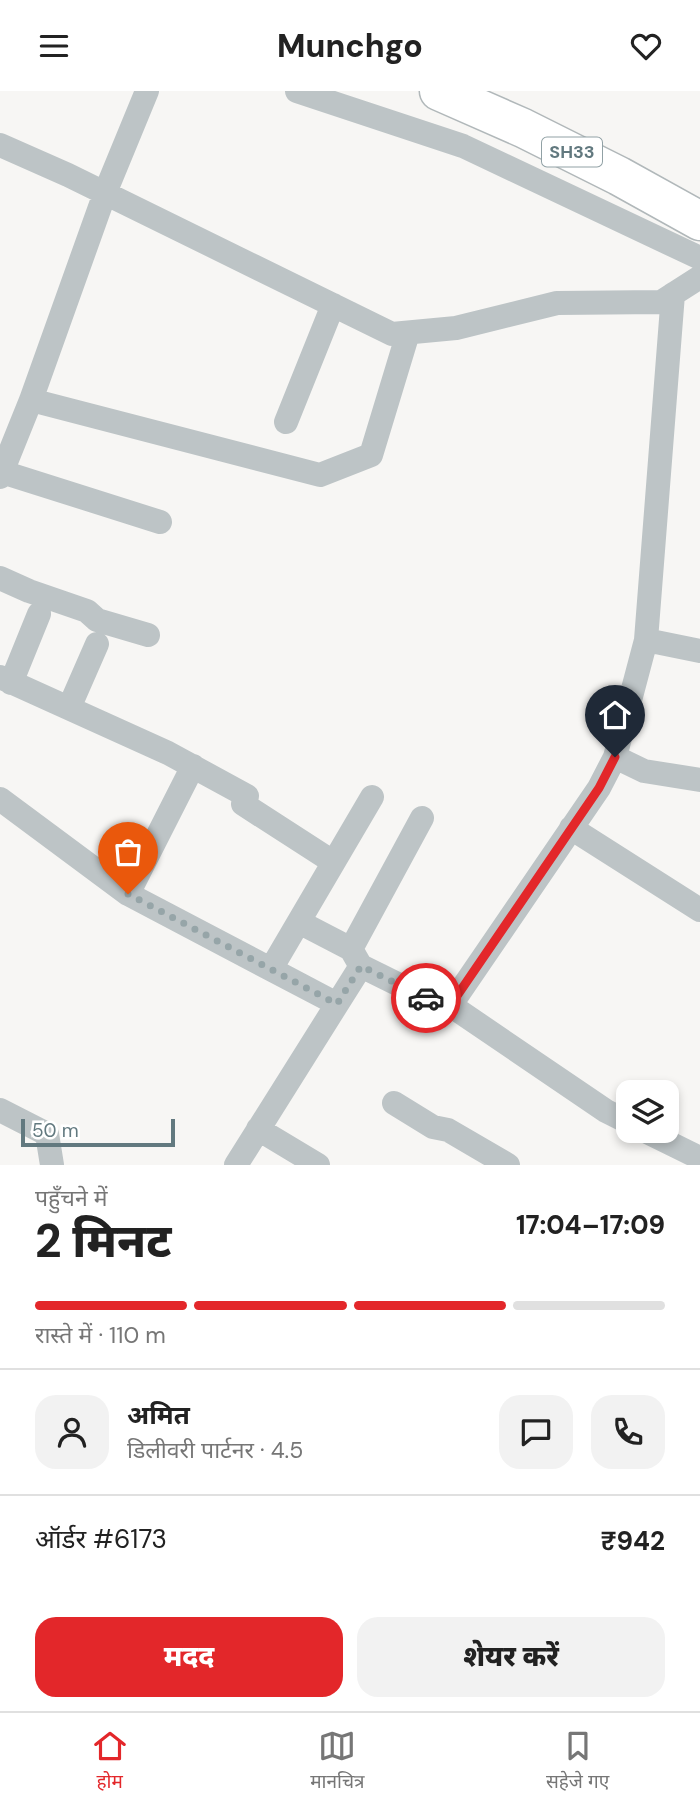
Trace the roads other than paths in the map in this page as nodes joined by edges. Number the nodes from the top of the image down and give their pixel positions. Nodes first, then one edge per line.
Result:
1 (147, 91) edge
2 (298, 91) edge
3 (439, 91) edge
4 (0, 145) edge
5 (105, 193) junction
6 (700, 221) edge
7 (700, 258) edge
8 (700, 277) edge
9 (673, 294) junction
10 (333, 305) junction
11 (408, 333) junction
12 (31, 400) junction
13 (286, 422) dead end
14 (1, 474) edge
15 (160, 523) dead end
16 (0, 578) edge
17 (39, 614) dead end
18 (148, 635) dead end
19 (646, 641) junction
20 (97, 644) dead end
21 (700, 650) edge
22 (5, 680) edge
23 (69, 709) junction
24 (615, 757) junction
25 (193, 766) junction
26 (700, 780) edge
27 (372, 797) dead end
28 (0, 799) edge
29 (422, 818) dead end
30 (571, 828) junction
31 (334, 862) junction
32 (128, 894) junction
33 (700, 910) edge
34 (299, 922) junction
35 (356, 958) junction
36 (271, 969) junction
37 (337, 1004) junction
38 (448, 1009) junction
39 (394, 1103) dead end
40 (0, 1110) edge
41 (616, 1116) edge
42 (258, 1129) junction
43 (669, 1143) edge
44 (700, 1158) edge
45 (52, 1165) edge
46 (236, 1165) edge
47 (318, 1165) edge
48 (508, 1165) edge

1 - 5 street
2 - 7 street
3 - 6 main road, SH33
4 - 5 street
5 - 10 street
5 - 12 street
8 - 9 street
9 - 11 street
9 - 19 street
10 - 11 street
10 - 13 street
11 - 12 street
12 - 14 street
14 - 15 street
16 - 18 street
17 - 22 street
19 - 21 street
19 - 24 street
20 - 23 street
22 - 23 street
23 - 25 street
24 - 26 street
24 - 30 street
25 - 31 street
25 - 32 street
27 - 31 street
28 - 32 street
29 - 35 street
30 - 33 street
30 - 38 street
31 - 34 street
32 - 36 street
34 - 35 street
34 - 36 street
35 - 37 street
35 - 38 street
36 - 37 street
37 - 42 street
38 - 41 street
39 - 48 street
40 - 45 street
42 - 46 street
42 - 47 street
43 - 44 street

